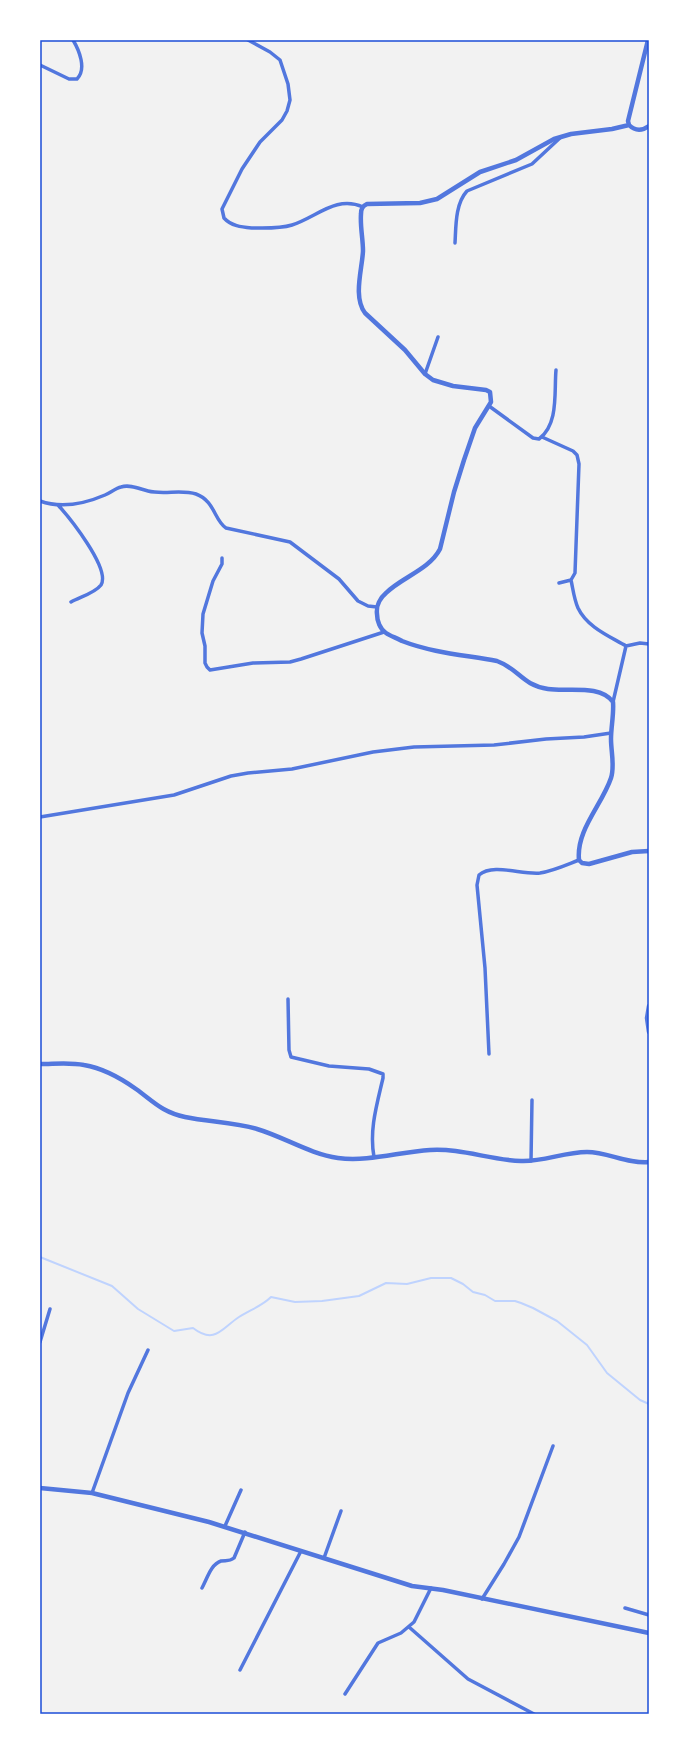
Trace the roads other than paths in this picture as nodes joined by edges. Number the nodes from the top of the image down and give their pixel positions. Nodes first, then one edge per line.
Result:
1 (73, 40) edge
2 (248, 40) edge
3 (648, 40) edge
4 (40, 65) edge
5 (629, 125) junction
6 (649, 126) edge
7 (562, 136) junction
8 (363, 207) junction
9 (455, 244) dead end
10 (438, 337) dead end
11 (556, 370) dead end
12 (426, 374) junction
13 (488, 406) junction
14 (542, 437) junction
15 (40, 501) edge
16 (58, 505) junction
17 (222, 558) dead end
18 (571, 580) junction
19 (559, 583) dead end
20 (71, 602) dead end
21 (377, 607) junction
22 (384, 632) junction
23 (649, 644) edge
24 (626, 646) junction
25 (613, 702) junction
26 (611, 733) junction
27 (40, 817) edge
28 (649, 851) edge
29 (579, 860) junction
30 (288, 999) dead end
31 (649, 1006) edge
32 (649, 1032) edge
33 (488, 1054) dead end
34 (40, 1064) edge
35 (532, 1100) dead end
36 (374, 1157) junction
37 (531, 1161) junction
38 (649, 1162) edge
39 (50, 1309) dead end
40 (40, 1342) edge
41 (148, 1350) dead end
42 (553, 1446) dead end
43 (40, 1488) edge
44 (241, 1490) dead end
45 (92, 1493) junction
46 (341, 1511) dead end
47 (226, 1526) junction
48 (245, 1532) junction
49 (301, 1551) junction
50 (324, 1558) junction
51 (202, 1588) dead end
52 (431, 1588) junction
53 (482, 1599) junction
54 (625, 1608) dead end
55 (649, 1615) edge
56 (409, 1628) junction
57 (649, 1633) edge
58 (240, 1670) dead end
59 (345, 1694) dead end
60 (534, 1714) edge

1 - 4 street
2 - 8 street
3 - 5 street
5 - 6 street
5 - 7 street
7 - 8 street
7 - 9 street
8 - 12 street
10 - 12 street
11 - 14 street
12 - 13 street
13 - 14 street
13 - 21 street
14 - 18 street
15 - 16 street
16 - 20 street
16 - 21 street
17 - 22 street
18 - 19 street
18 - 24 street
21 - 22 street
22 - 25 street
23 - 24 street
24 - 25 street
25 - 26 street
26 - 27 street
26 - 29 street
28 - 29 street
29 - 33 street
30 - 36 street
31 - 32 street
34 - 36 street
35 - 37 street
36 - 37 street
37 - 38 street
39 - 40 street
41 - 45 street
42 - 53 street
43 - 45 street
44 - 47 street
45 - 47 street
46 - 50 street
47 - 48 street
48 - 49 street
48 - 51 street
49 - 50 street
49 - 58 street
50 - 52 street
52 - 53 street
52 - 56 street
53 - 57 street
54 - 55 street
56 - 59 street
56 - 60 street

